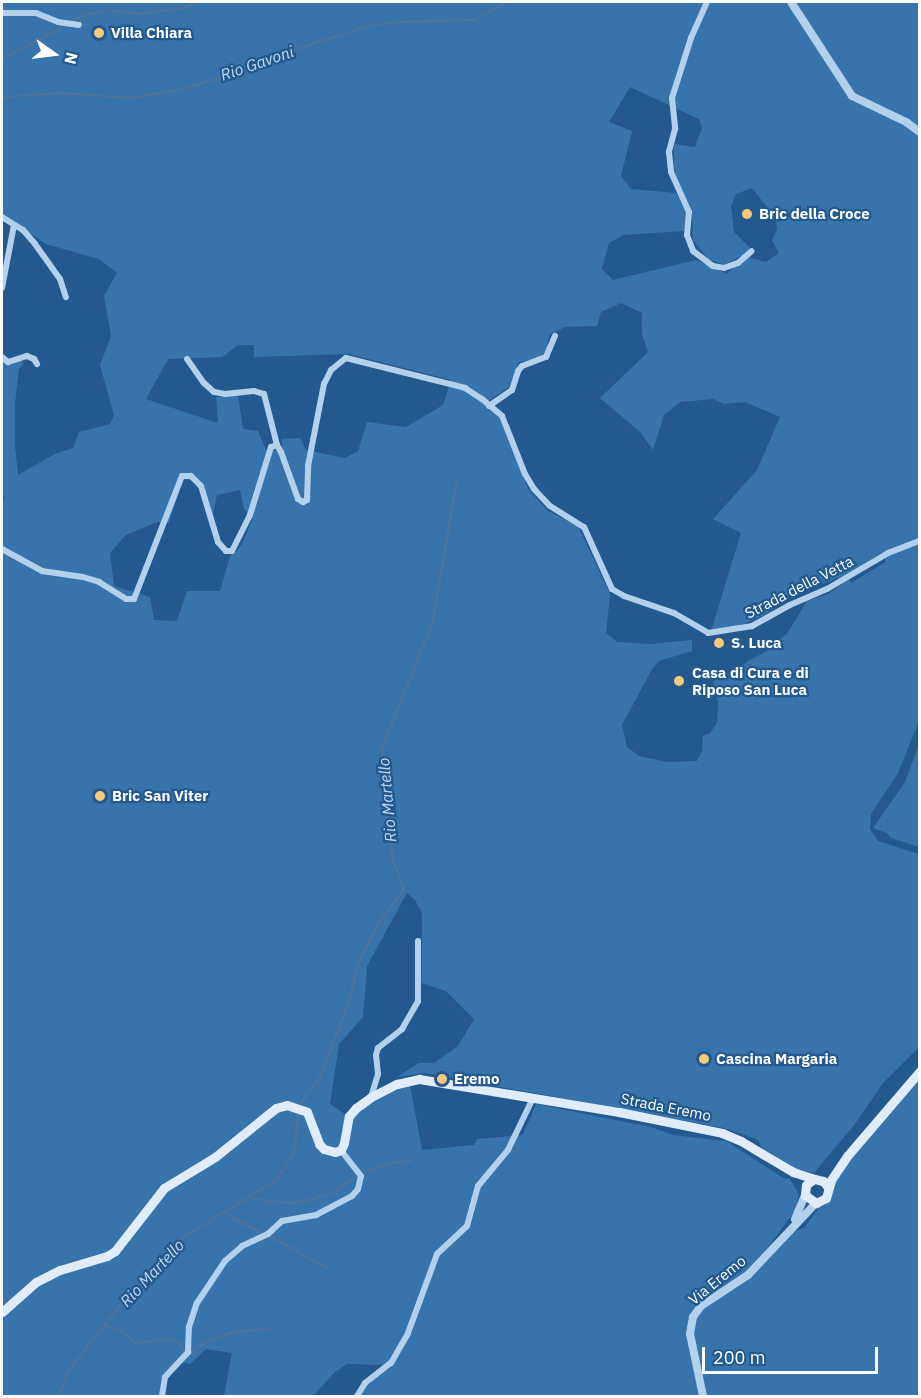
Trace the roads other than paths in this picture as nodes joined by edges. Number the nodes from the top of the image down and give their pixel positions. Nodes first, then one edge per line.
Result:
1 (707, 2) edge
2 (791, 2) edge
3 (2, 13) edge
4 (79, 24) dead end
5 (920, 132) edge
6 (2, 217) edge
7 (14, 225) junction
8 (752, 251) dead end
9 (2, 288) edge
10 (66, 297) dead end
11 (555, 336) dead end
12 (2, 357) edge
13 (187, 359) dead end
14 (37, 364) dead end
15 (489, 406) junction
16 (277, 445) junction
17 (920, 541) edge
18 (2, 549) edge
19 (418, 941) dead end
20 (920, 1071) edge
21 (371, 1097) junction
22 (533, 1098) junction
23 (341, 1150) junction
24 (848, 1155) junction
25 (785, 1168) junction
26 (816, 1179) junction
27 (828, 1187) junction
28 (805, 1193) junction
29 (816, 1203) junction
30 (788, 1229) junction
31 (2, 1312) edge
32 (162, 1396) edge
33 (357, 1396) edge
34 (703, 1396) edge

1 - 8 street
2 - 5 street
3 - 4 street
6 - 7 street
7 - 9 street
7 - 10 street
11 - 15 street
12 - 14 street
13 - 16 street, Strada della Vetta
15 - 16 street, Strada della Vetta
15 - 17 street, Strada della Vetta
16 - 18 street
19 - 21 street
20 - 24 main road
21 - 22 main road, Strada Eremo
21 - 23 main road, Strada Eremo
22 - 25 main road, Strada Eremo
22 - 33 street
23 - 31 main road
23 - 32 street
24 - 26 main road
24 - 27 main road
25 - 26 main road, Strada Eremo
25 - 28 main road, Strada Eremo
26 - 27 main road
26 - 28 main road
27 - 29 main road
28 - 29 main road
28 - 30 street, Via Eremo
29 - 30 street, Via Eremo
30 - 34 street, Via Eremo

